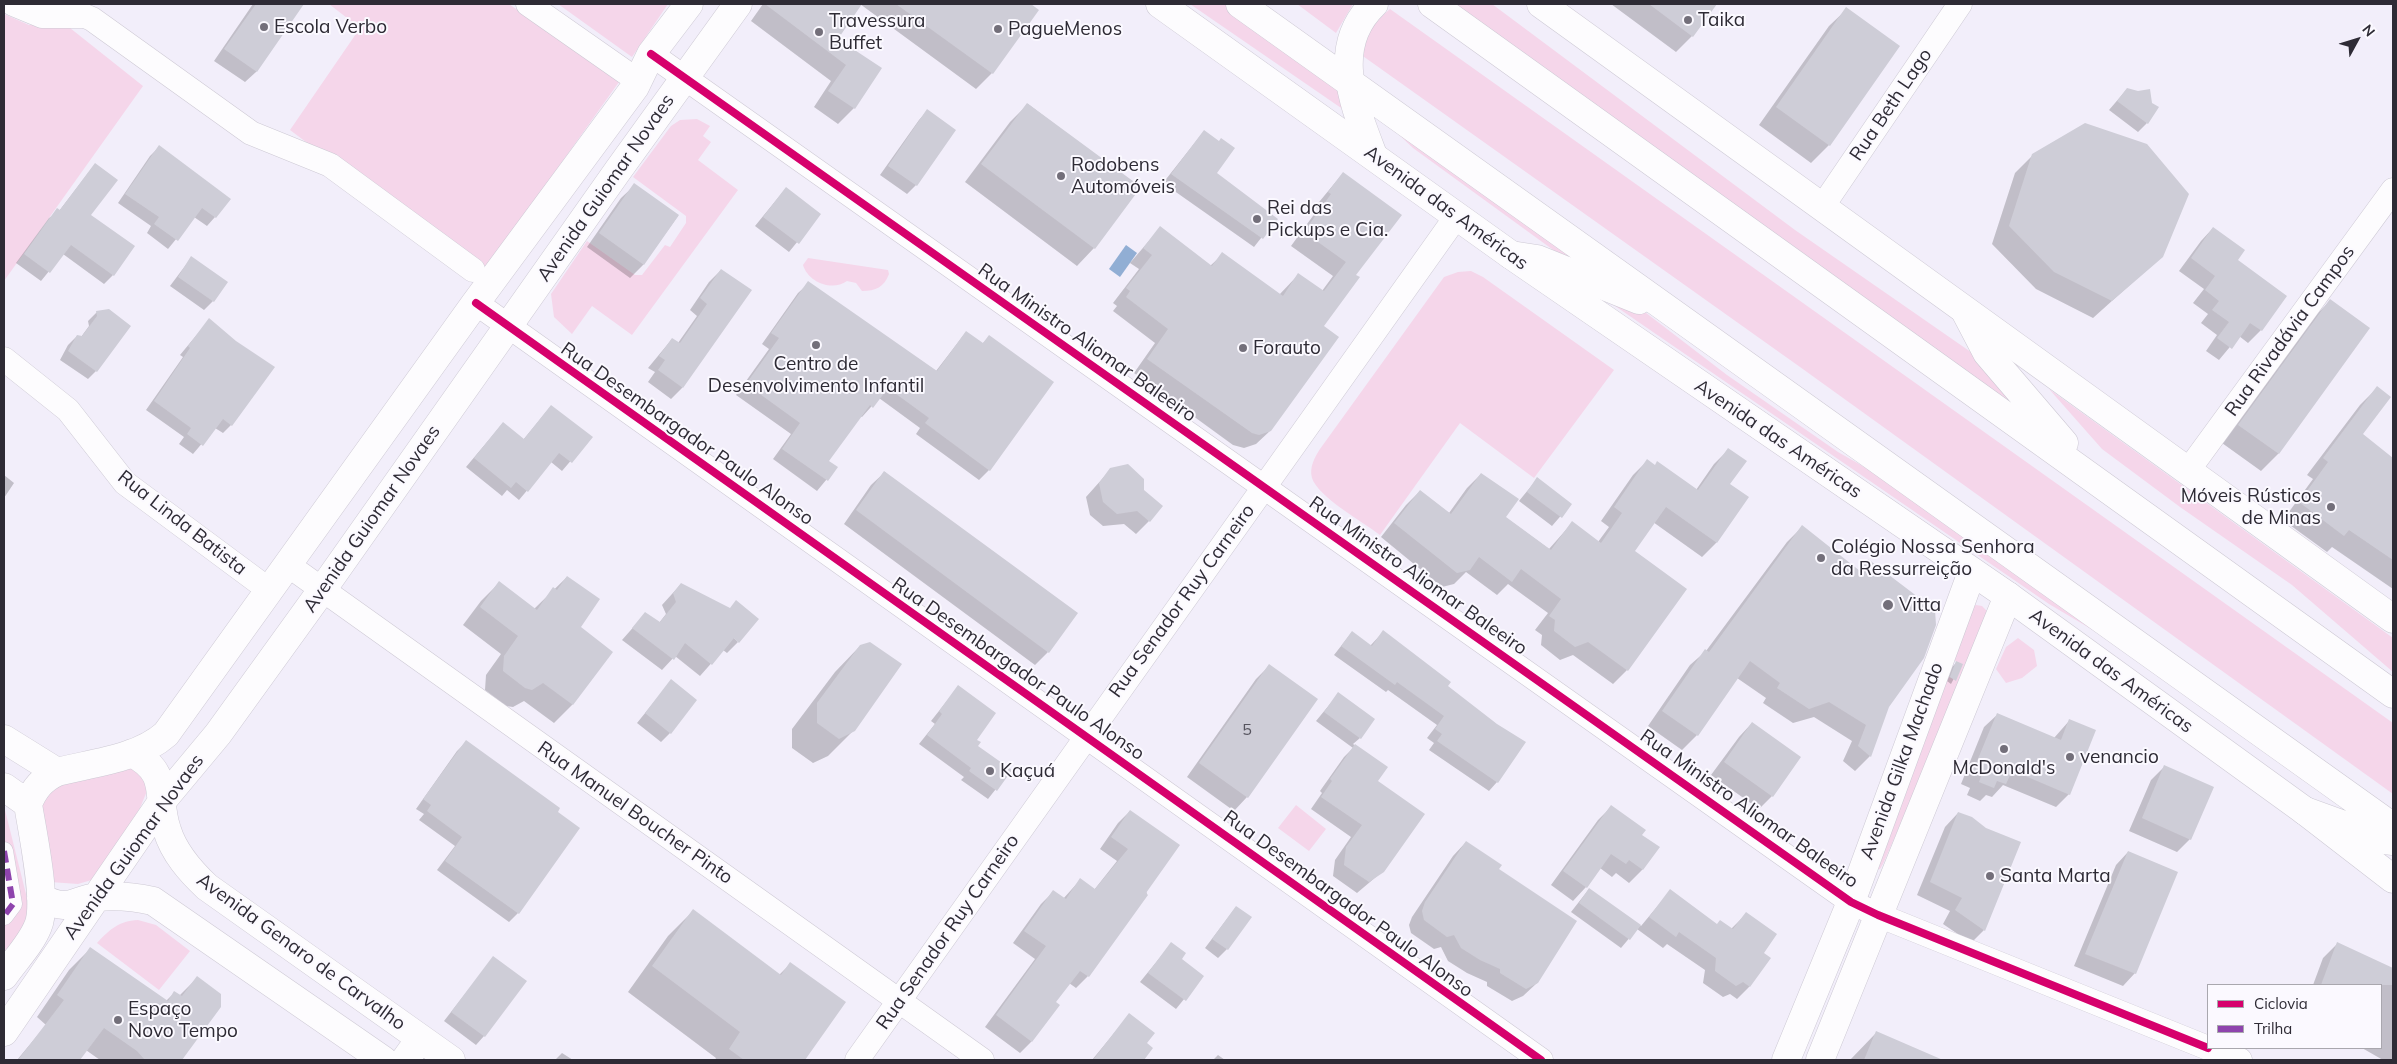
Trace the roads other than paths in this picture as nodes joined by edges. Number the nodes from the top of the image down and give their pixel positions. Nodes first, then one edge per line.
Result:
1 (13, 4) edge
2 (528, 4) edge
3 (689, 4) edge
4 (738, 4) edge
5 (1160, 4) edge
6 (1240, 4) edge
7 (1374, 4) edge
8 (1432, 4) edge
9 (1541, 4) edge
10 (1960, 4) edge
11 (651, 54) junction
12 (631, 76) dead end
13 (684, 78) junction
14 (1348, 80) junction
15 (1373, 155) junction
16 (2393, 190) edge
17 (1822, 206) junction
18 (1456, 217) junction
19 (1511, 255) junction
20 (474, 270) dead end
21 (476, 303) junction
22 (1665, 307) junction
23 (1965, 311) junction
24 (508, 326) junction
25 (4, 359) edge
26 (2187, 472) junction
27 (1264, 487) junction
28 (2109, 488) junction
29 (288, 565) junction
30 (1972, 572) junction
31 (256, 581) dead end
32 (322, 590) junction
33 (2008, 596) junction
34 (2393, 619) edge
35 (2393, 694) edge
36 (1085, 736) junction
37 (4, 739) edge
38 (132, 753) junction
39 (57, 772) junction
40 (4, 787) edge
41 (163, 800) junction
42 (28, 804) junction
43 (2305, 811) junction
44 (2393, 827) edge
45 (2393, 841) edge
46 (4, 851) edge
47 (2393, 879) edge
48 (96, 897) junction
49 (41, 898) junction
50 (1851, 902) junction
51 (1878, 915) junction
52 (4, 916) edge
53 (4, 976) edge
54 (899, 1001) junction
55 (4, 1032) edge
56 (420, 1038) junction
57 (2207, 1048) edge
58 (2211, 1049) edge
59 (383, 1060) edge
60 (405, 1060) edge
61 (451, 1060) edge
62 (857, 1060) edge
63 (982, 1060) edge
64 (1541, 1060) edge
65 (1786, 1060) edge
66 (1820, 1060) edge
67 (2240, 1060) edge

1 - 20 street
2 - 12 street
3 - 11 main road, Avenida Guiomar Novaes
4 - 13 main road, Avenida Guiomar Novaes
5 - 15 main road, Avenida das Américas
6 - 14 main road, Avenida das Américas
7 - 14 main road
8 - 28 main road
9 - 17 main road
10 - 17 street, Rua Beth Lago
11 - 13 street, Rua Ministro Aliomar Baleeiro
11 - 21 main road, Avenida Guiomar Novaes
13 - 24 main road, Avenida Guiomar Novaes
13 - 27 street, Rua Ministro Aliomar Baleeiro
14 - 15 main road
14 - 22 main road, Avenida das Américas
15 - 18 main road, Avenida das Américas
16 - 26 street, Rua Rivadávia Campos
17 - 23 main road
18 - 19 main road, Avenida das Américas
18 - 27 street, Rua Senador Ruy Carneiro
19 - 22 main road
19 - 30 main road, Avenida das Américas
21 - 24 street, Rua Desembargador Paulo Alonso
21 - 29 main road, Avenida Guiomar Novaes
22 - 44 main road, Avenida das Américas
23 - 26 main road
23 - 28 main road
24 - 32 main road, Avenida Guiomar Novaes
24 - 36 street, Rua Desembargador Paulo Alonso
25 - 31 street, Rua Linda Batista
26 - 34 main road
27 - 36 street, Rua Senador Ruy Carneiro
27 - 50 street, Rua Ministro Aliomar Baleeiro
28 - 35 main road
29 - 32 street, Rua Manuel Boucher Pinto
29 - 38 main road, Avenida Guiomar Novaes
30 - 33 main road, Avenida das Américas
30 - 50 main road, Avenida Gilka Machado
32 - 41 main road, Avenida Guiomar Novaes
32 - 54 street, Rua Manuel Boucher Pinto
33 - 43 main road, Avenida das Américas
33 - 51 main road, Avenida Gilka Machado
36 - 54 street, Rua Senador Ruy Carneiro
36 - 64 street, Rua Desembargador Paulo Alonso
37 - 39 main road
38 - 39 main road, Avenida Guiomar Novaes
38 - 41 main road, Avenida Genaro de Carvalho
39 - 42 main road, Avenida Guiomar Novaes
40 - 42 main road
41 - 48 main road, Avenida Guiomar Novaes
41 - 56 main road, Avenida Genaro de Carvalho
42 - 49 main road, Avenida Guiomar Novaes
43 - 45 main road
43 - 47 main road, Avenida das Américas
46 - 52 street
48 - 49 main road, Avenida Genaro de Carvalho
48 - 55 main road, Avenida Guiomar Novaes
48 - 59 main road, Avenida Genaro de Carvalho
49 - 53 main road, Avenida Guiomar Novaes
50 - 51 street, Rua Ministro Aliomar Baleeiro
50 - 65 main road, Avenida Gilka Machado
51 - 57 street, Rua Ministro Aliomar Baleeiro
51 - 66 main road, Avenida Gilka Machado
54 - 62 street, Rua Senador Ruy Carneiro
54 - 63 street, Rua Manuel Boucher Pinto
56 - 60 main road
56 - 61 main road, Avenida Genaro de Carvalho
58 - 67 street, Rua Ministro Aliomar Baleeiro

